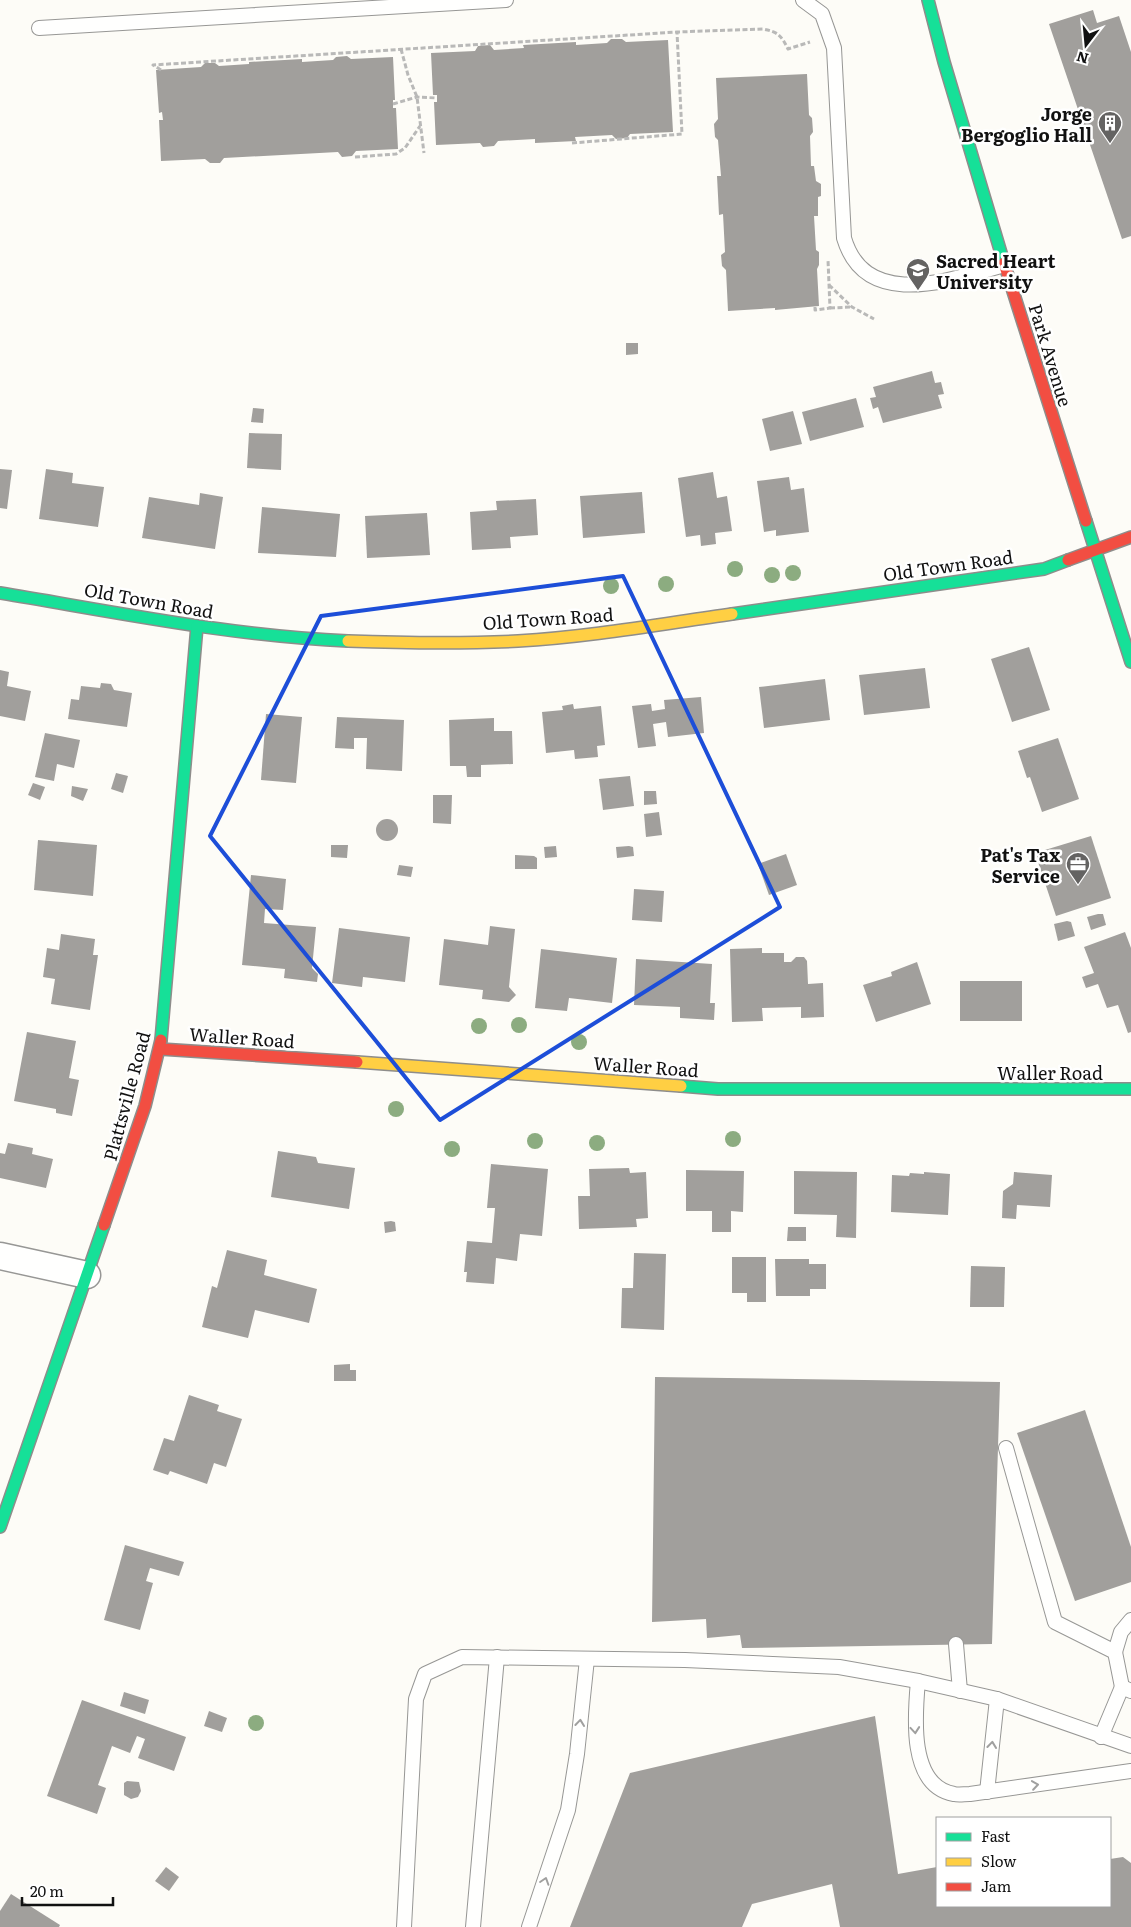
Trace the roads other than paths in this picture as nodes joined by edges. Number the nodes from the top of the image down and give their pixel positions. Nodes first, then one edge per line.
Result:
1 (506, 0) edge
2 (804, 0) edge
3 (928, 0) edge
4 (39, 28) dead end
5 (1004, 265) junction
6 (1131, 537) edge
7 (1094, 551) junction
8 (0, 593) edge
9 (197, 626) junction
10 (1131, 662) edge
11 (160, 1049) junction
12 (1131, 1089) edge
13 (0, 1256) edge
14 (87, 1276) junction
15 (1006, 1448) dead end
16 (0, 1527) edge
17 (1131, 1620) edge
18 (956, 1644) dead end
19 (1115, 1652) junction
20 (497, 1658) junction
21 (587, 1659) junction
22 (918, 1681) junction
23 (1126, 1689) edge
24 (960, 1691) junction
25 (997, 1699) junction
26 (1101, 1737) junction
27 (1131, 1746) edge
28 (1131, 1771) edge
29 (987, 1792) junction
30 (404, 1927) edge
31 (473, 1927) edge
32 (529, 1927) edge

1 - 4 lane
2 - 5 lane
3 - 5 street, Park Avenue
5 - 7 street, Park Avenue
6 - 7 street, Old Town Road
7 - 9 street, Old Town Road
7 - 10 street, Park Avenue
8 - 9 street, Old Town Road
9 - 11 street, Plattsville Road
11 - 12 street, Waller Road
11 - 14 street, Plattsville Road
13 - 14 street
14 - 16 street, Plattsville Road
15 - 19 lane
17 - 19 lane
18 - 24 lane
19 - 23 lane
20 - 21 lane
20 - 30 lane
20 - 31 lane
21 - 22 lane
32 -> 21 lane
22 - 24 lane
22 -> 29 lane
23 - 26 lane
24 - 25 lane
25 - 26 lane
29 -> 25 lane
26 - 27 lane
29 -> 28 lane

